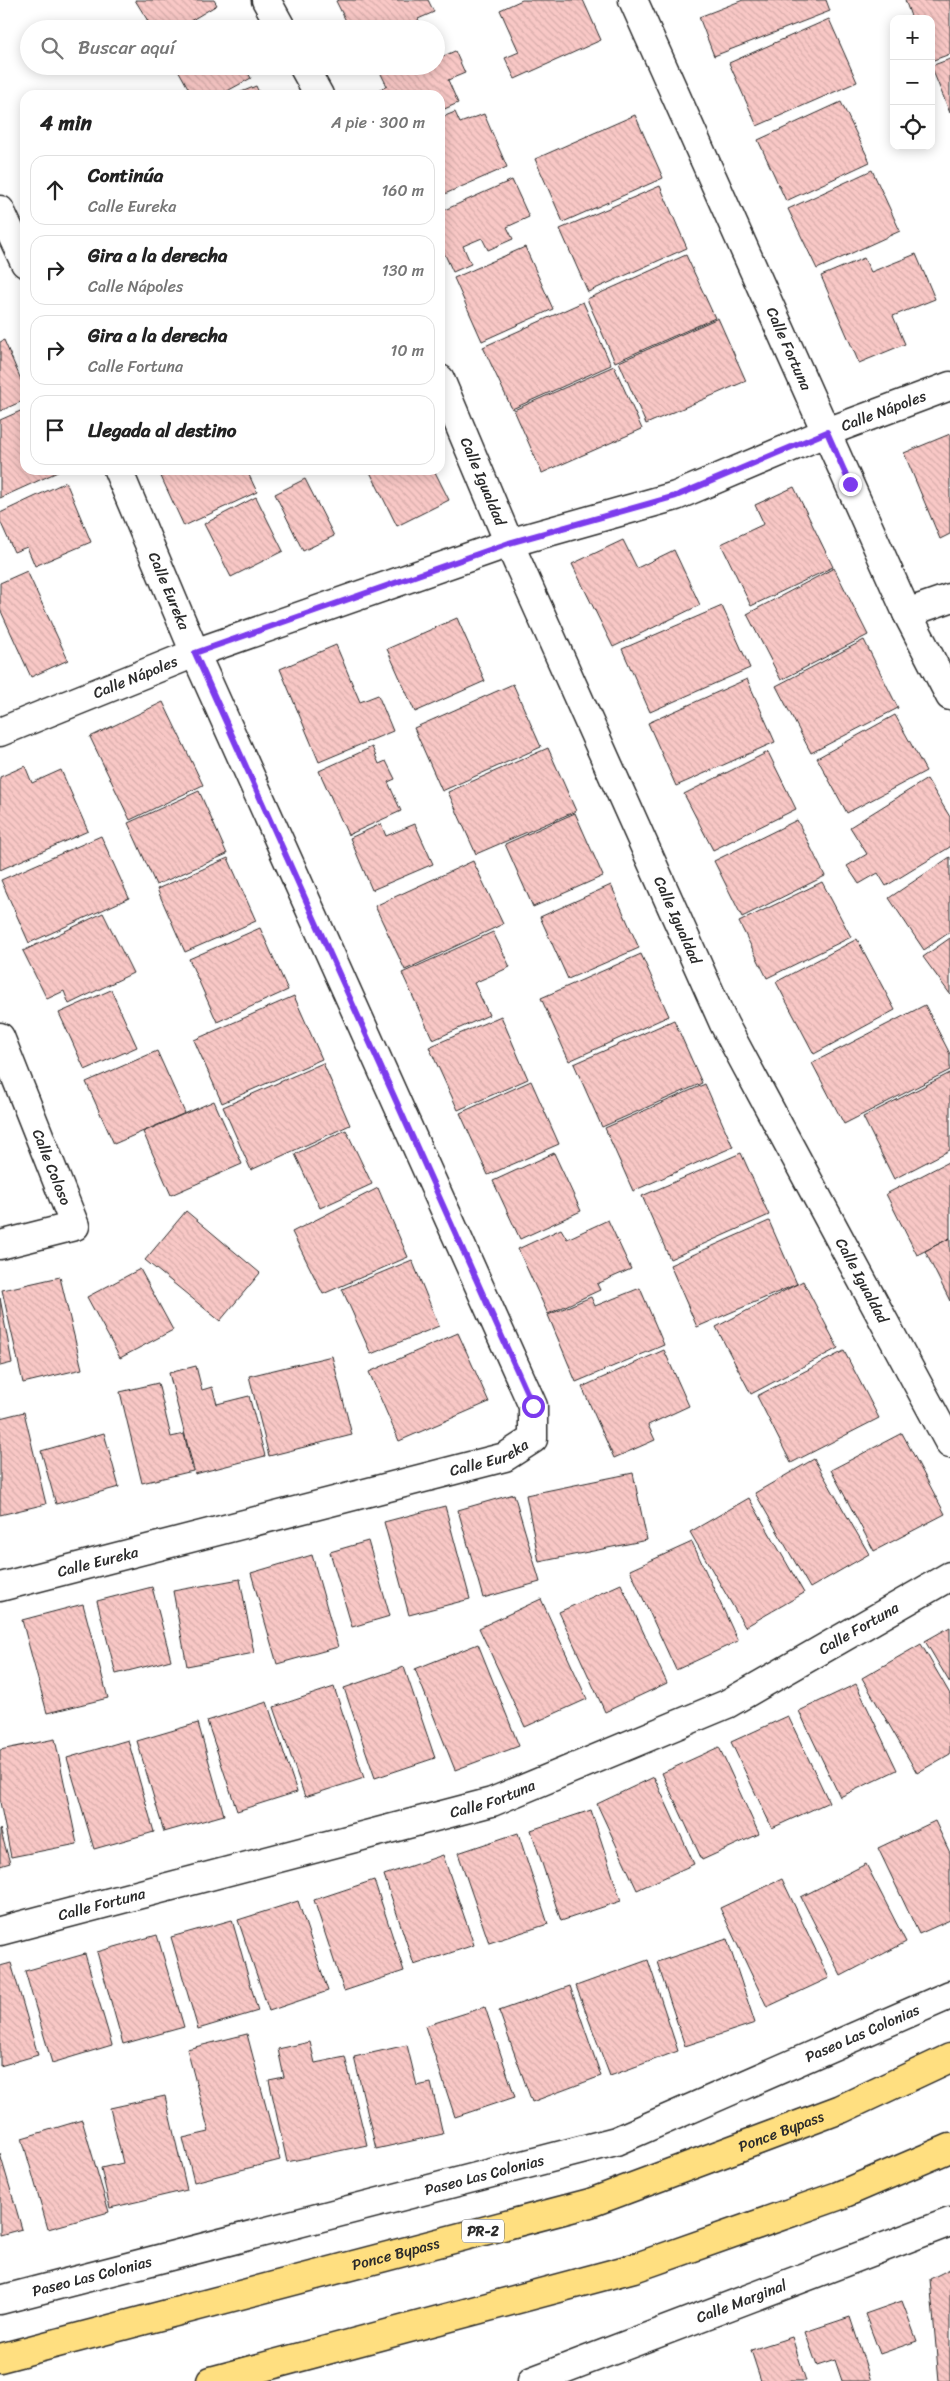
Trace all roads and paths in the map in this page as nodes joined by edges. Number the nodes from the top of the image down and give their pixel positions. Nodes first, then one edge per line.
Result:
1 (266, 0) edge
2 (633, 0) edge
3 (277, 20) edge
4 (308, 75) edge
5 (316, 90) edge
6 (0, 210) edge
7 (20, 252) edge
8 (950, 386) edge
9 (445, 391) edge
10 (827, 432) junction
11 (120, 475) edge
12 (509, 543) junction
13 (950, 598) edge
14 (907, 613) junction
15 (195, 653) junction
16 (950, 696) edge
17 (0, 732) edge
18 (0, 1037) edge
19 (0, 1244) edge
20 (950, 1444) edge
21 (950, 1576) edge
22 (0, 1587) edge
23 (0, 1930) edge
24 (950, 1995) edge
25 (950, 2058) edge
26 (950, 2148) edge
27 (950, 2222) edge
28 (0, 2300) edge
29 (0, 2358) edge
30 (211, 2381) edge
31 (532, 2381) edge

1 - 3 street
2 - 10 street, Calle Fortuna
4 - 5 street
6 - 7 street
8 - 10 street, Calle Nápoles
9 - 12 street, Calle Igualdad
10 - 12 street, Calle Nápoles
10 - 14 street, Calle Fortuna
11 - 15 street, Calle Eureka
12 - 15 street, Calle Nápoles
12 - 20 street, Calle Igualdad
13 - 14 street
14 - 16 street, Calle Fortuna
15 - 17 street, Calle Nápoles
15 - 22 street, Calle Eureka
18 - 19 street, Calle Coloso
21 - 23 street, Calle Fortuna
24 - 28 street, Paseo Las Colonias
25 - 29 highway, Ponce Bypass / PR-2
26 - 30 highway
27 - 31 street, Calle Marginal

